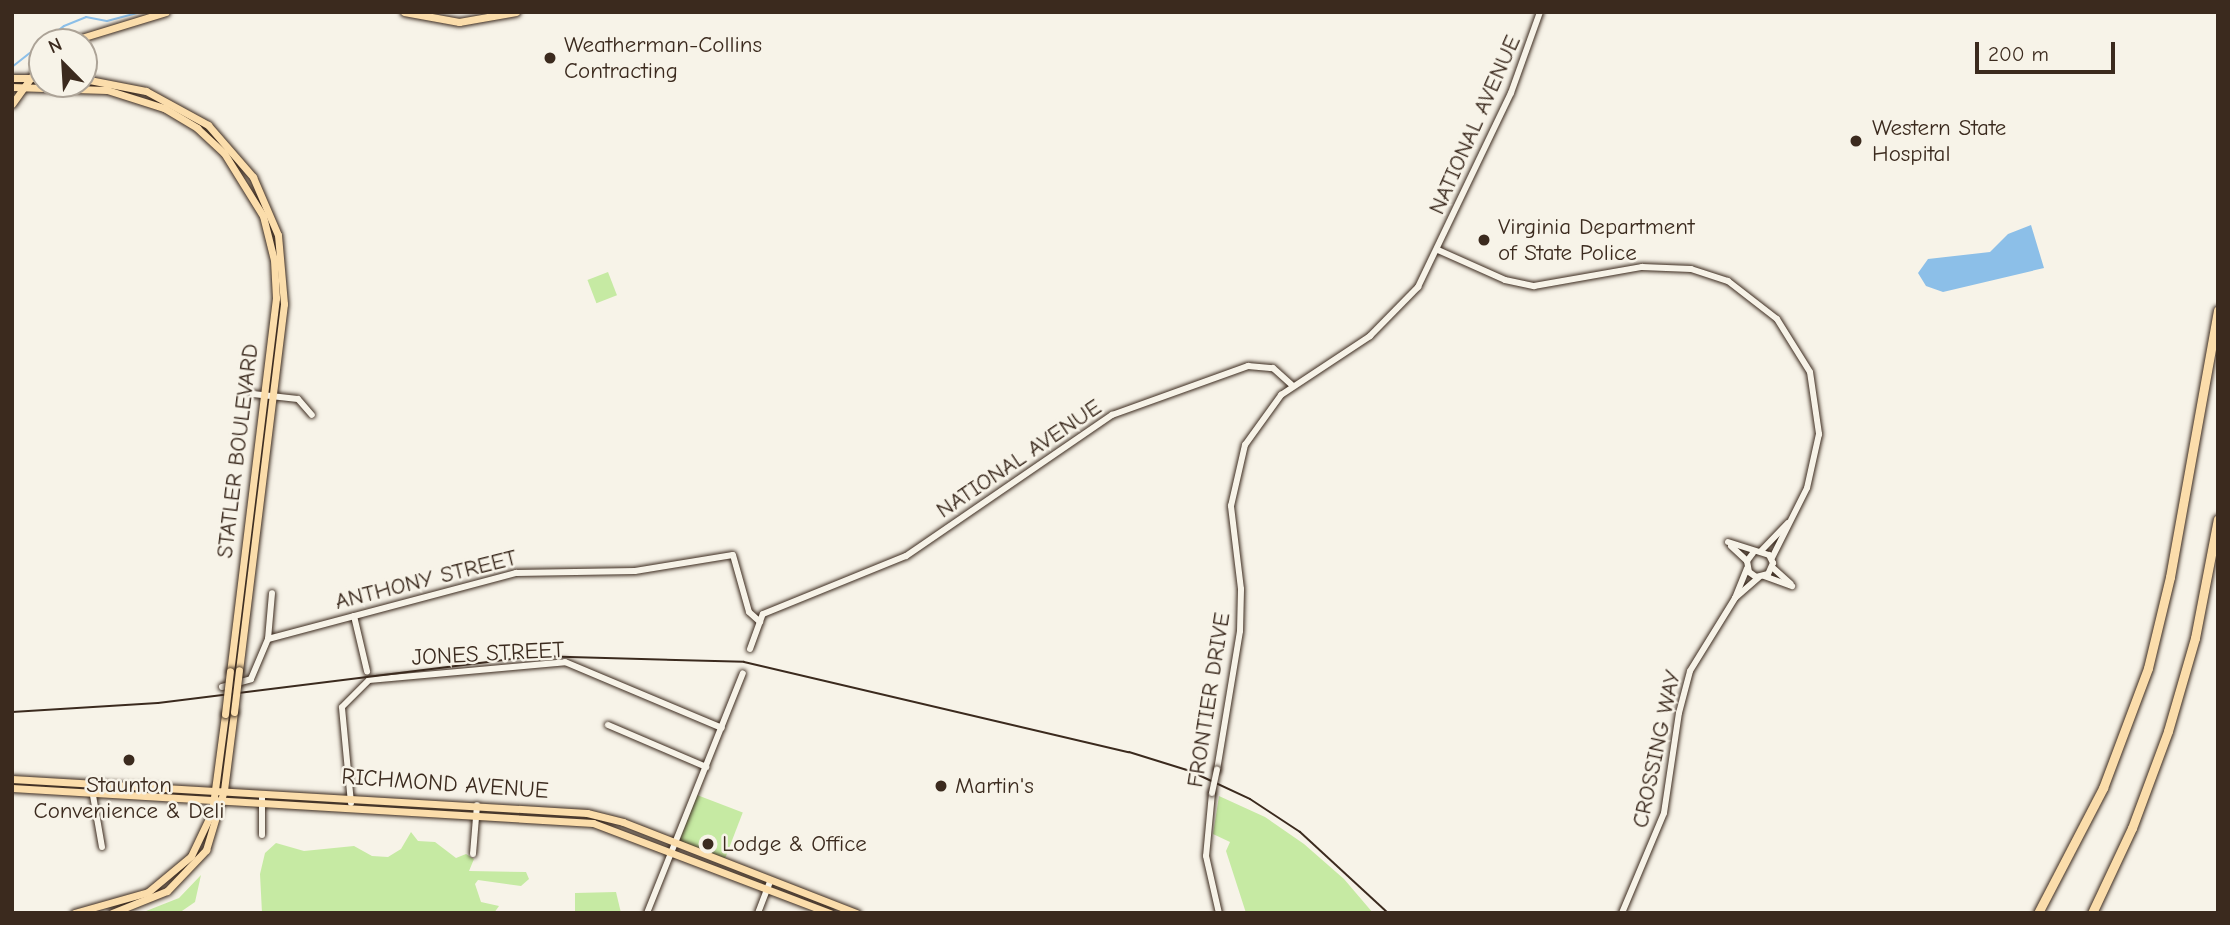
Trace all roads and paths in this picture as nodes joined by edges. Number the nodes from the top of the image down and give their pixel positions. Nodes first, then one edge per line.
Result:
1 (166, 12) edge
2 (404, 12) edge
3 (516, 12) edge
4 (1540, 12) edge
5 (98, 33) edge
6 (98, 81) edge
7 (18, 87) edge
8 (12, 102) edge
9 (1438, 250) junction
10 (2218, 310) edge
11 (1292, 385) junction
12 (253, 394) dead end
13 (264, 396) junction
14 (273, 396) junction
15 (312, 415) dead end
16 (2218, 519) edge
17 (1788, 523) junction
18 (1761, 551) junction
19 (1753, 553) junction
20 (1772, 558) junction
21 (1747, 565) junction
22 (1772, 567) junction
23 (1762, 577) junction
24 (272, 593) dead end
25 (1735, 598) junction
26 (354, 616) junction
27 (760, 622) junction
28 (268, 639) junction
29 (750, 649) dead end
30 (367, 671) dead end
31 (743, 673) dead end
32 (222, 687) dead end
33 (608, 725) dead end
34 (722, 728) junction
35 (706, 767) junction
36 (12, 779) edge
37 (12, 788) edge
38 (92, 788) junction
39 (219, 794) junction
40 (262, 797) junction
41 (351, 801) junction
42 (477, 804) junction
43 (476, 813) junction
44 (262, 835) dead end
45 (674, 843) junction
46 (102, 847) dead end
47 (668, 850) junction
48 (473, 854) dead end
49 (769, 886) junction
50 (74, 913) edge
51 (112, 913) edge
52 (647, 913) edge
53 (758, 913) edge
54 (830, 913) edge
55 (857, 913) edge
56 (1219, 913) edge
57 (1622, 913) edge
58 (2038, 913) edge
59 (2092, 913) edge

1 - 5 main road
2 - 3 main road
4 - 9 street, NATIONAL AVENUE
6 - 14 main road, STATLER BOULEVARD
7 - 8 main road
7 - 13 main road, STATLER BOULEVARD
9 - 11 street, NATIONAL AVENUE
9 - 17 street
10 - 58 highway
11 - 27 street, NATIONAL AVENUE
11 - 56 street, FRONTIER DRIVE, bridge
12 - 13 street
13 - 14 street
13 - 39 main road, STATLER BOULEVARD, bridge
14 - 15 street
14 - 39 main road, STATLER BOULEVARD, bridge
16 - 59 highway
17 - 18 street
17 - 20 street
18 - 19 street
18 - 20 street
19 - 21 street
19 - 21 street
20 - 22 street
21 - 23 street
21 - 25 street, CROSSING WAY
22 - 23 street
22 - 23 street
23 - 25 street, CROSSING WAY
24 - 28 street
25 - 57 street, CROSSING WAY
26 - 27 street, ANTHONY STREET
26 - 28 street, ANTHONY STREET
26 - 30 street
27 - 29 street
28 - 32 street
31 - 34 street
33 - 35 street
34 - 35 street
34 - 41 street, JONES STREET
35 - 45 street
36 - 38 main road, RICHMOND AVENUE
37 - 38 main road, RICHMOND AVENUE
38 - 39 main road, RICHMOND AVENUE
38 - 46 street
39 - 40 main road, RICHMOND AVENUE
39 - 50 main road, STATLER BOULEVARD
39 - 51 main road, STATLER BOULEVARD
40 - 41 main road, RICHMOND AVENUE
40 - 44 street
41 - 42 main road, RICHMOND AVENUE
41 - 43 main road, RICHMOND AVENUE
42 - 43 street
42 - 45 main road, RICHMOND AVENUE
43 - 47 main road, RICHMOND AVENUE
43 - 48 street
45 - 47 street
45 - 49 main road, RICHMOND AVENUE
47 - 49 main road, RICHMOND AVENUE
47 - 52 street
49 - 53 street
49 - 54 main road, RICHMOND AVENUE
49 - 55 main road, RICHMOND AVENUE

